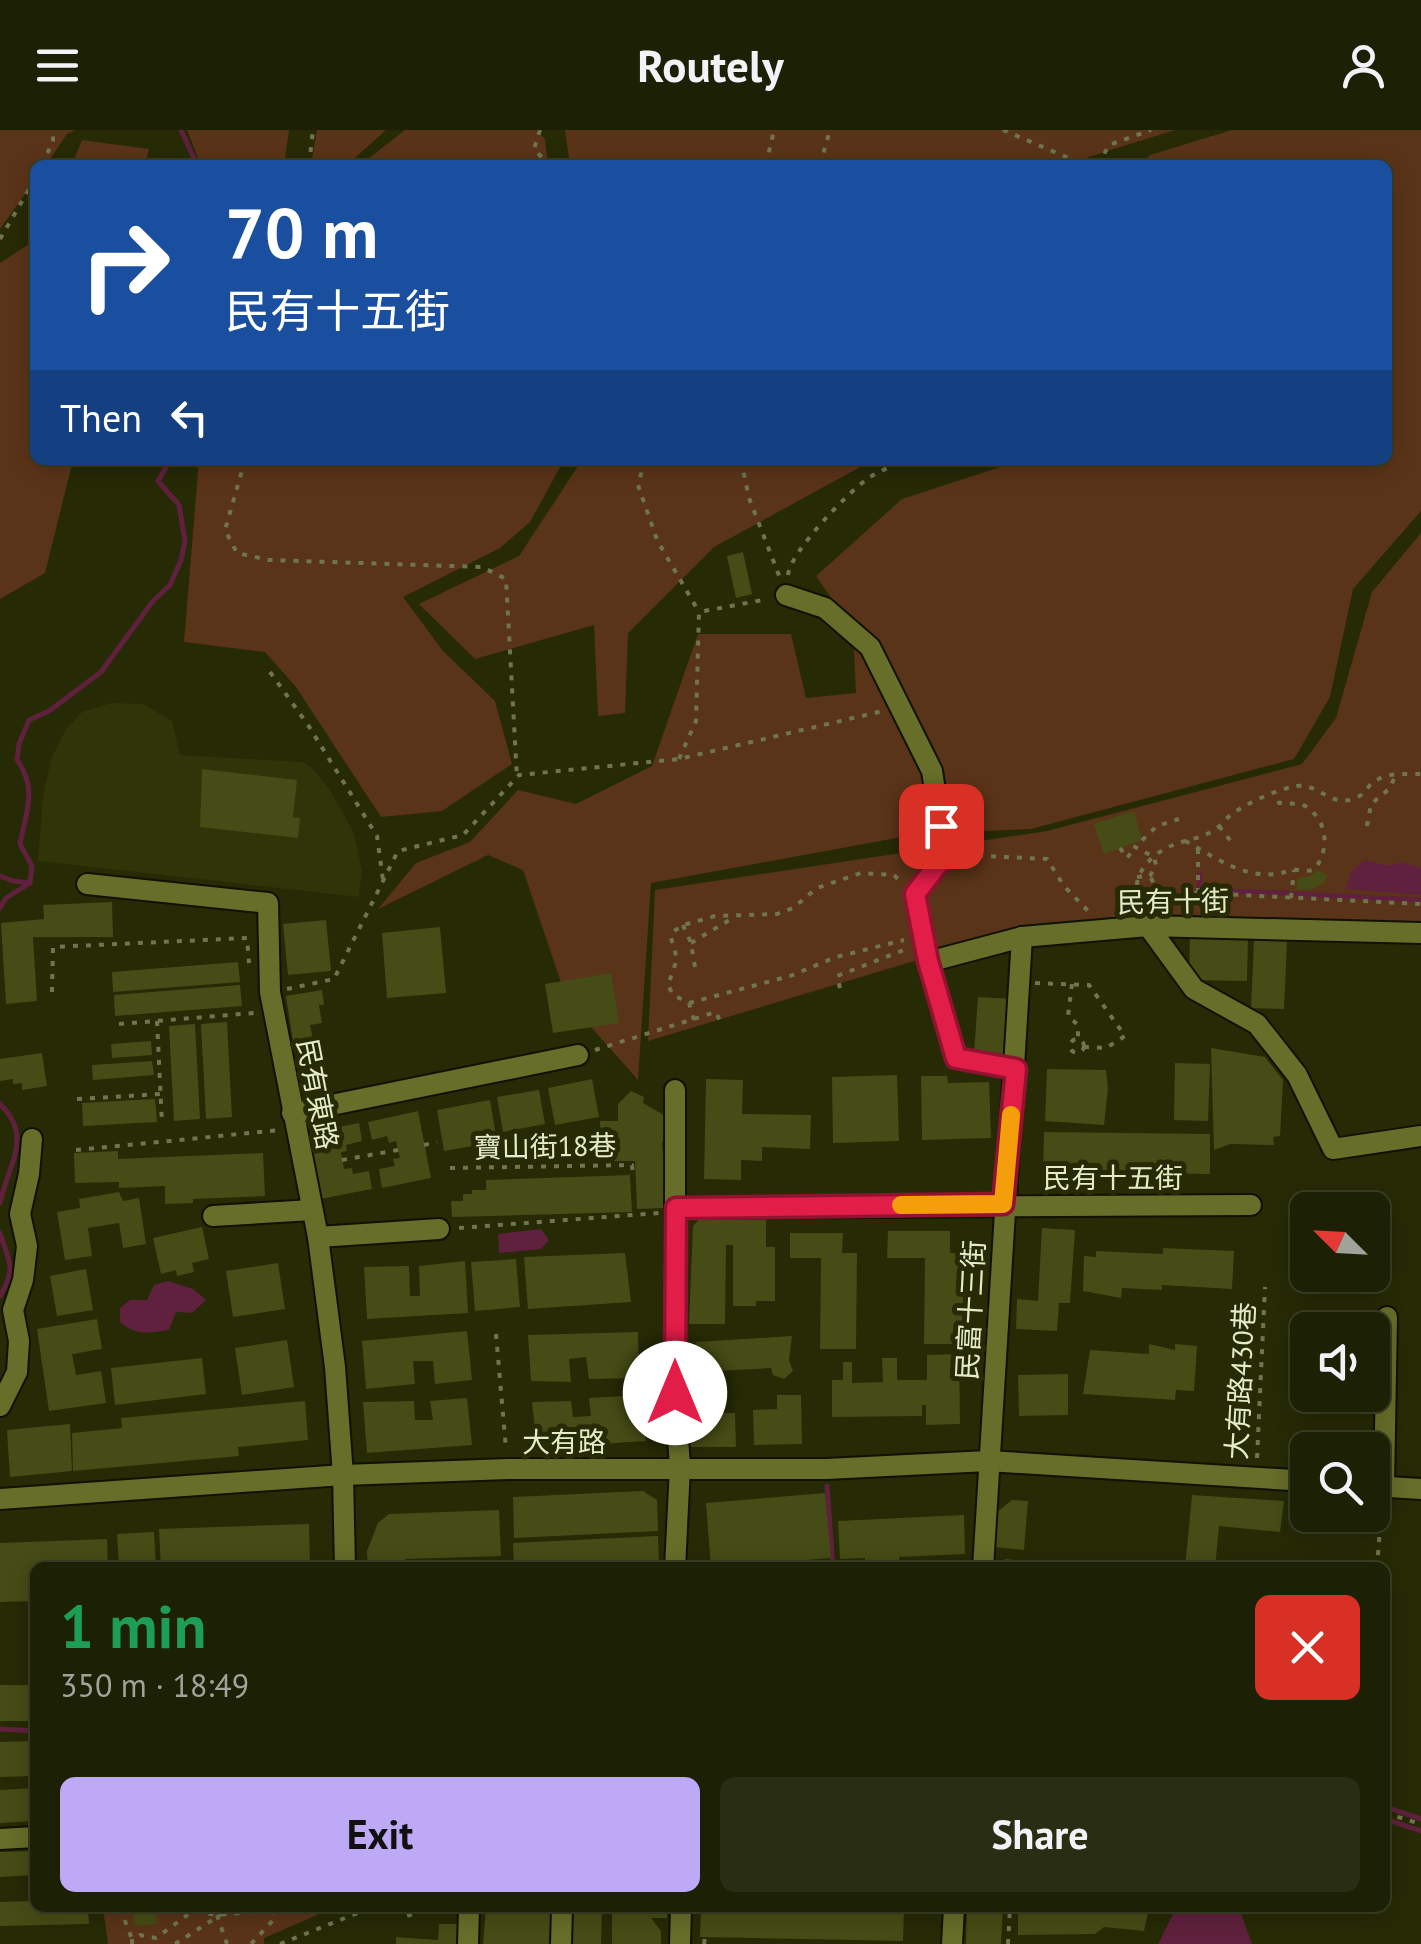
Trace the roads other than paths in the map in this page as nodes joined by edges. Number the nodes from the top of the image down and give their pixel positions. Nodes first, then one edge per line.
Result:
1 (786, 595) road end
2 (87, 884) dead end
3 (1148, 926) junction
4 (1421, 933) edge
5 (1022, 937) junction
6 (928, 962) junction
7 (578, 1055) road end
8 (1016, 1069) junction
9 (675, 1090) dead end
10 (292, 1112) junction
11 (1421, 1136) edge
12 (32, 1139) dead end
13 (1003, 1204) junction
14 (1250, 1205) dead end
15 (312, 1210) junction
16 (676, 1210) junction
17 (214, 1216) dead end
18 (439, 1229) road end
19 (318, 1238) junction
20 (0, 1406) edge
21 (988, 1462) junction
22 (680, 1468) junction
23 (343, 1474) junction
24 (1290, 1481) edge
25 (1390, 1487) edge
26 (1421, 1488) edge
27 (0, 1499) edge
28 (345, 1562) edge
29 (675, 1562) edge
30 (983, 1562) edge
31 (30, 1837) edge
32 (0, 1839) edge
33 (469, 1912) edge
34 (562, 1912) edge
35 (680, 1912) edge
36 (954, 1912) edge
37 (468, 1944) edge
38 (562, 1944) edge
39 (680, 1944) edge
40 (952, 1944) edge

1 - 6 street
2 - 10 street, 民有東路
3 - 4 street, 民有十街
3 - 5 street, 民有十街
3 - 11 street
5 - 6 street, 民有十街
5 - 8 street, 民富十三街
6 - 8 street
7 - 10 street
8 - 13 street, 民富十三街
9 - 16 street
10 - 15 street, 民有東路
12 - 20 street
13 - 14 street, 民有十五街
13 - 16 street, 民有十五街
13 - 21 street, 民富十三街
15 - 17 street
15 - 19 street, 民有東路
16 - 22 street
18 - 19 street
19 - 23 street, 民有東路
21 - 22 street, 大有路
21 - 24 street, 大有路
21 - 30 street, 民富十三街
22 - 23 street, 大有路
22 - 29 street
23 - 27 street, 大有路
23 - 28 street, 民有東路
25 - 26 street
31 - 32 street
33 - 37 street
34 - 38 street
35 - 39 street
36 - 40 street

